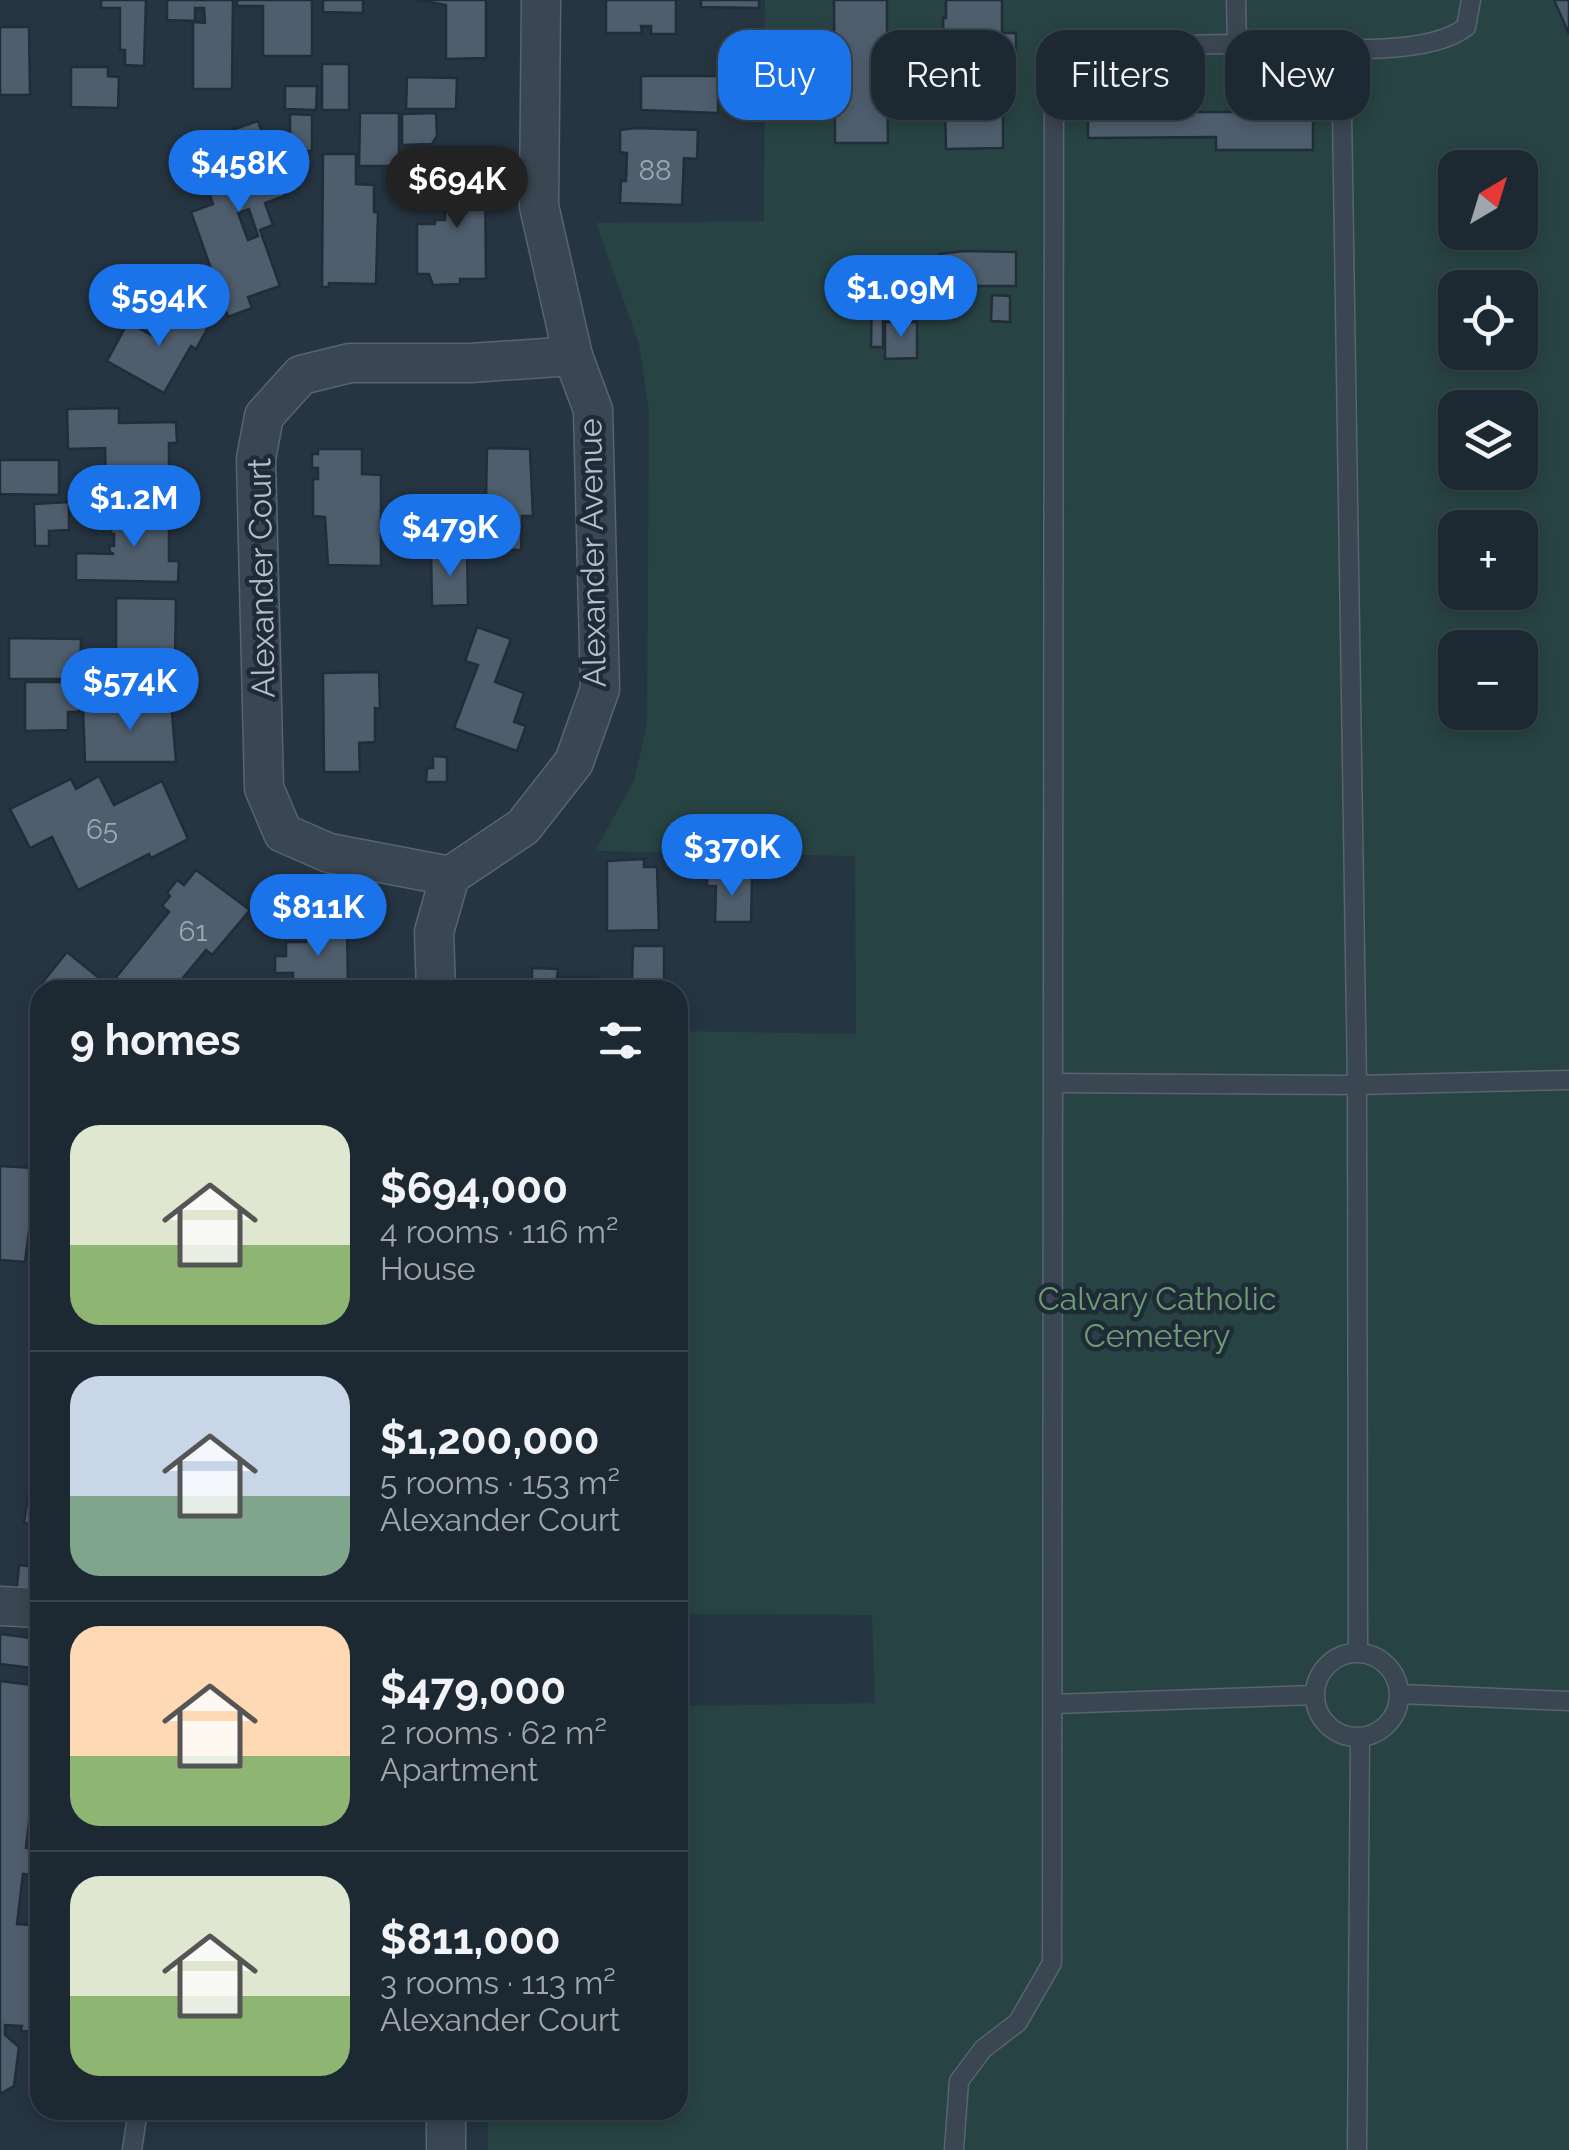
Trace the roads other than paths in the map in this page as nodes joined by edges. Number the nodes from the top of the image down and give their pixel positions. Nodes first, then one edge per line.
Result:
1 (541, 0) edge
2 (1236, 0) edge
3 (1471, 0) edge
4 (1237, 30) edge
5 (1225, 44) edge
6 (1370, 47) edge
7 (1343, 120) edge
8 (573, 356) junction
9 (450, 876) junction
10 (436, 980) edge
11 (1569, 1080) edge
12 (1054, 1083) junction
13 (1358, 1085) junction
14 (0, 1606) edge
15 (30, 1608) edge
16 (1358, 1652) junction
17 (1400, 1694) junction
18 (1314, 1695) junction
19 (1569, 1701) edge
20 (1053, 1704) junction
21 (1360, 1738) junction
22 (136, 2120) edge
23 (446, 2120) edge
24 (132, 2150) edge
25 (446, 2150) edge
26 (954, 2150) edge
27 (1357, 2150) edge

1 - 8 street, Alexander Avenue
2 - 4 lane
3 - 6 lane
5 - 12 lane
7 - 13 lane
8 - 9 street, Alexander Avenue
8 - 9 street, Alexander Court
9 - 10 street
11 - 13 lane
12 - 13 lane
12 - 20 lane
13 - 16 lane
14 - 15 street
16 - 17 lane
16 - 18 lane
17 - 19 lane
17 - 21 lane
18 - 20 lane
18 - 21 lane
20 - 26 lane
21 - 27 lane
22 - 24 lane
23 - 25 street

